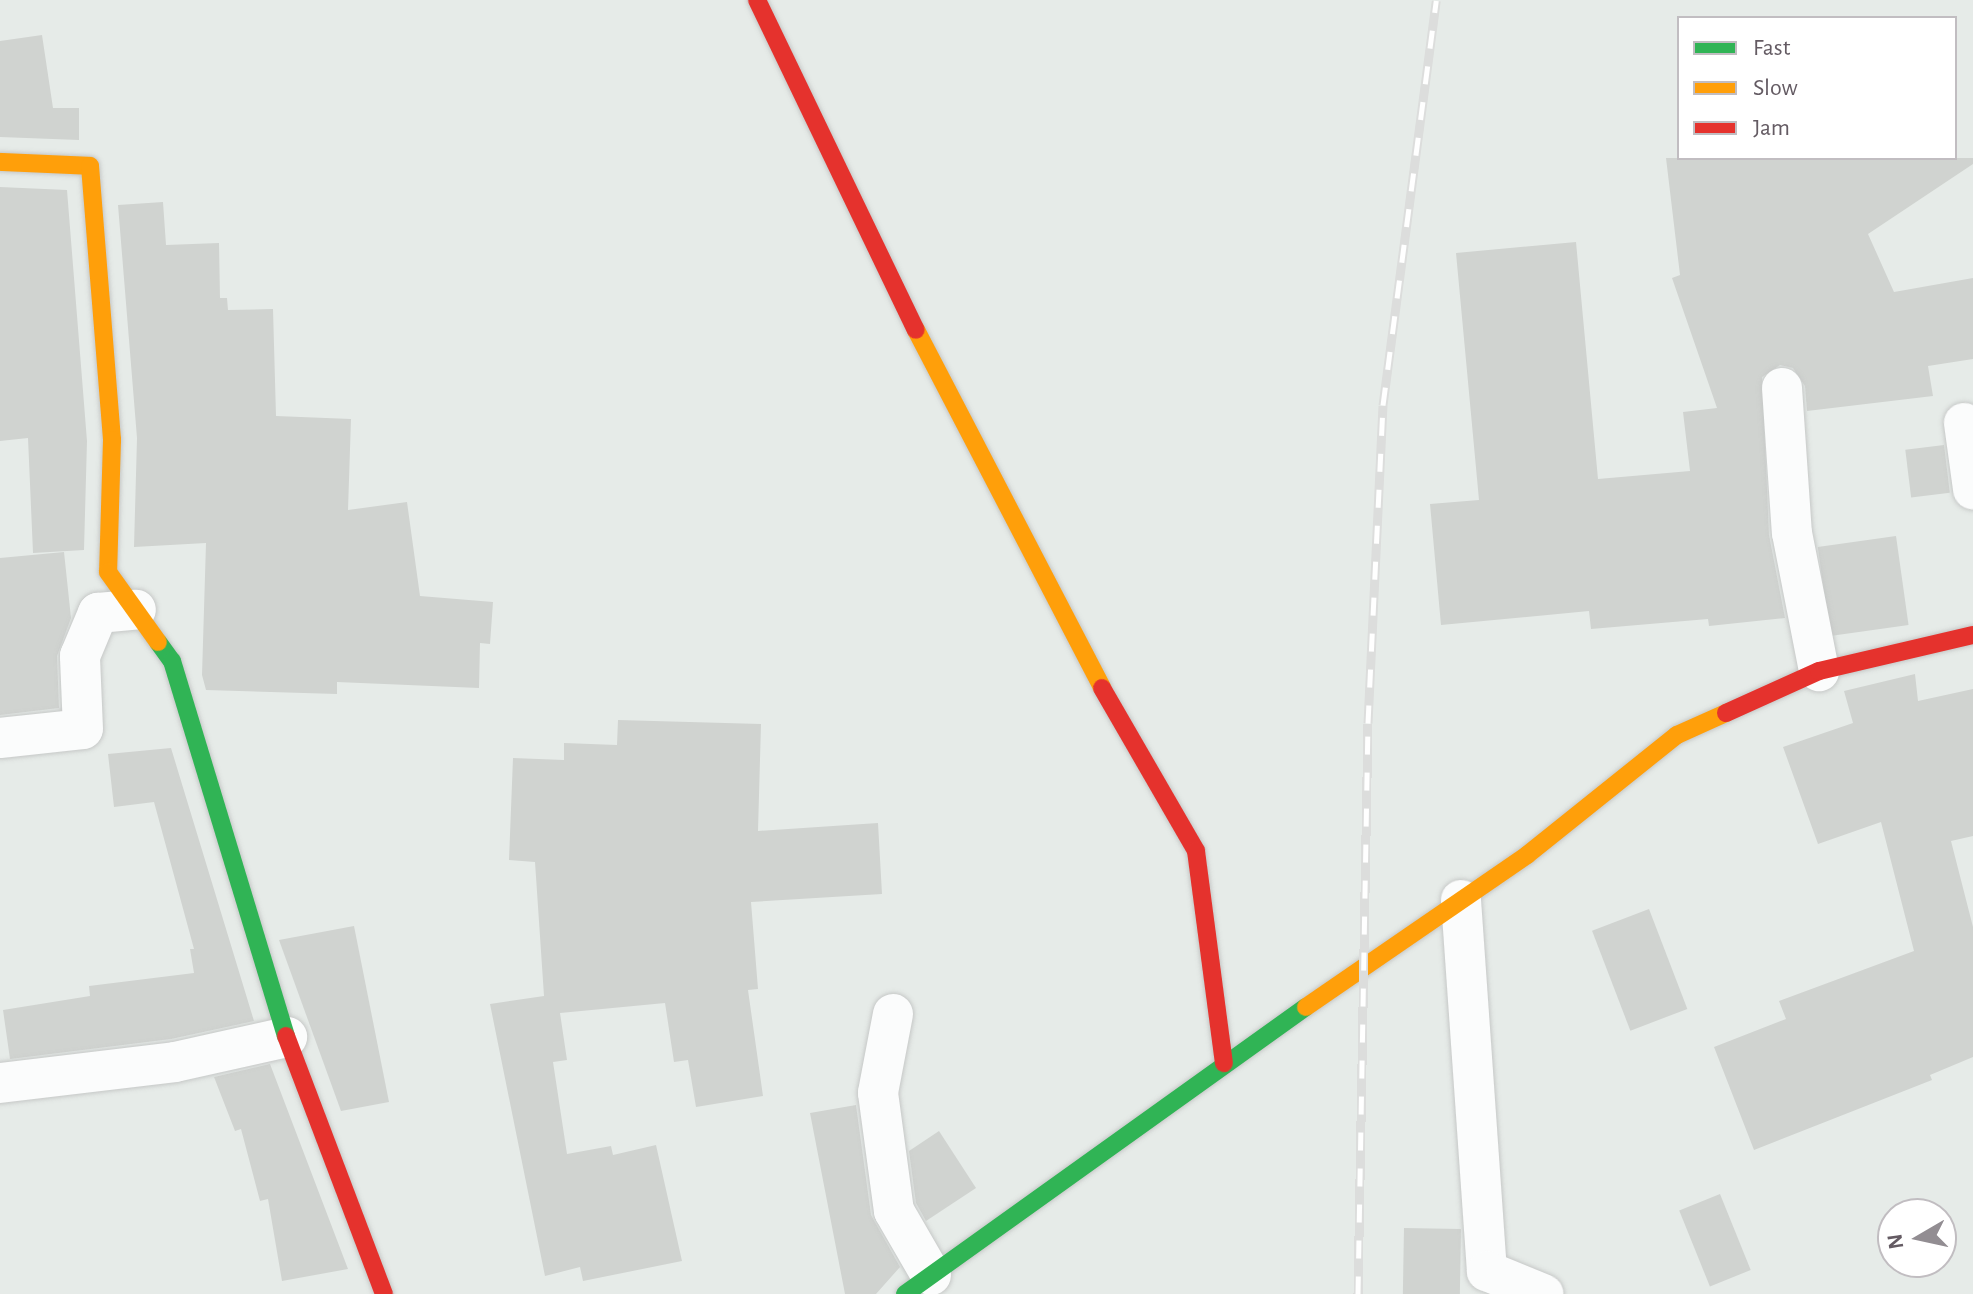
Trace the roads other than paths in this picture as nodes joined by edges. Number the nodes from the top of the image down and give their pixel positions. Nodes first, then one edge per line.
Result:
1 (757, 0) edge
2 (0, 162) edge
3 (1782, 388) dead end
4 (1964, 423) dead end
5 (1973, 489) edge
6 (136, 610) junction
7 (1973, 635) edge
8 (1819, 671) junction
9 (0, 738) edge
10 (1461, 900) junction
11 (893, 1014) dead end
12 (287, 1037) junction
13 (1224, 1063) junction
14 (0, 1083) edge
15 (1484, 1282) edge
16 (918, 1285) edge
17 (384, 1294) edge
18 (1543, 1294) edge

1 - 13 street
2 - 6 street
3 - 8 street
4 - 5 street
6 - 9 street
6 - 12 street
7 - 8 street
8 - 10 street
10 - 13 street
10 - 15 street
11 - 16 street
12 - 14 street
12 - 17 street
13 - 16 street
15 - 18 street

